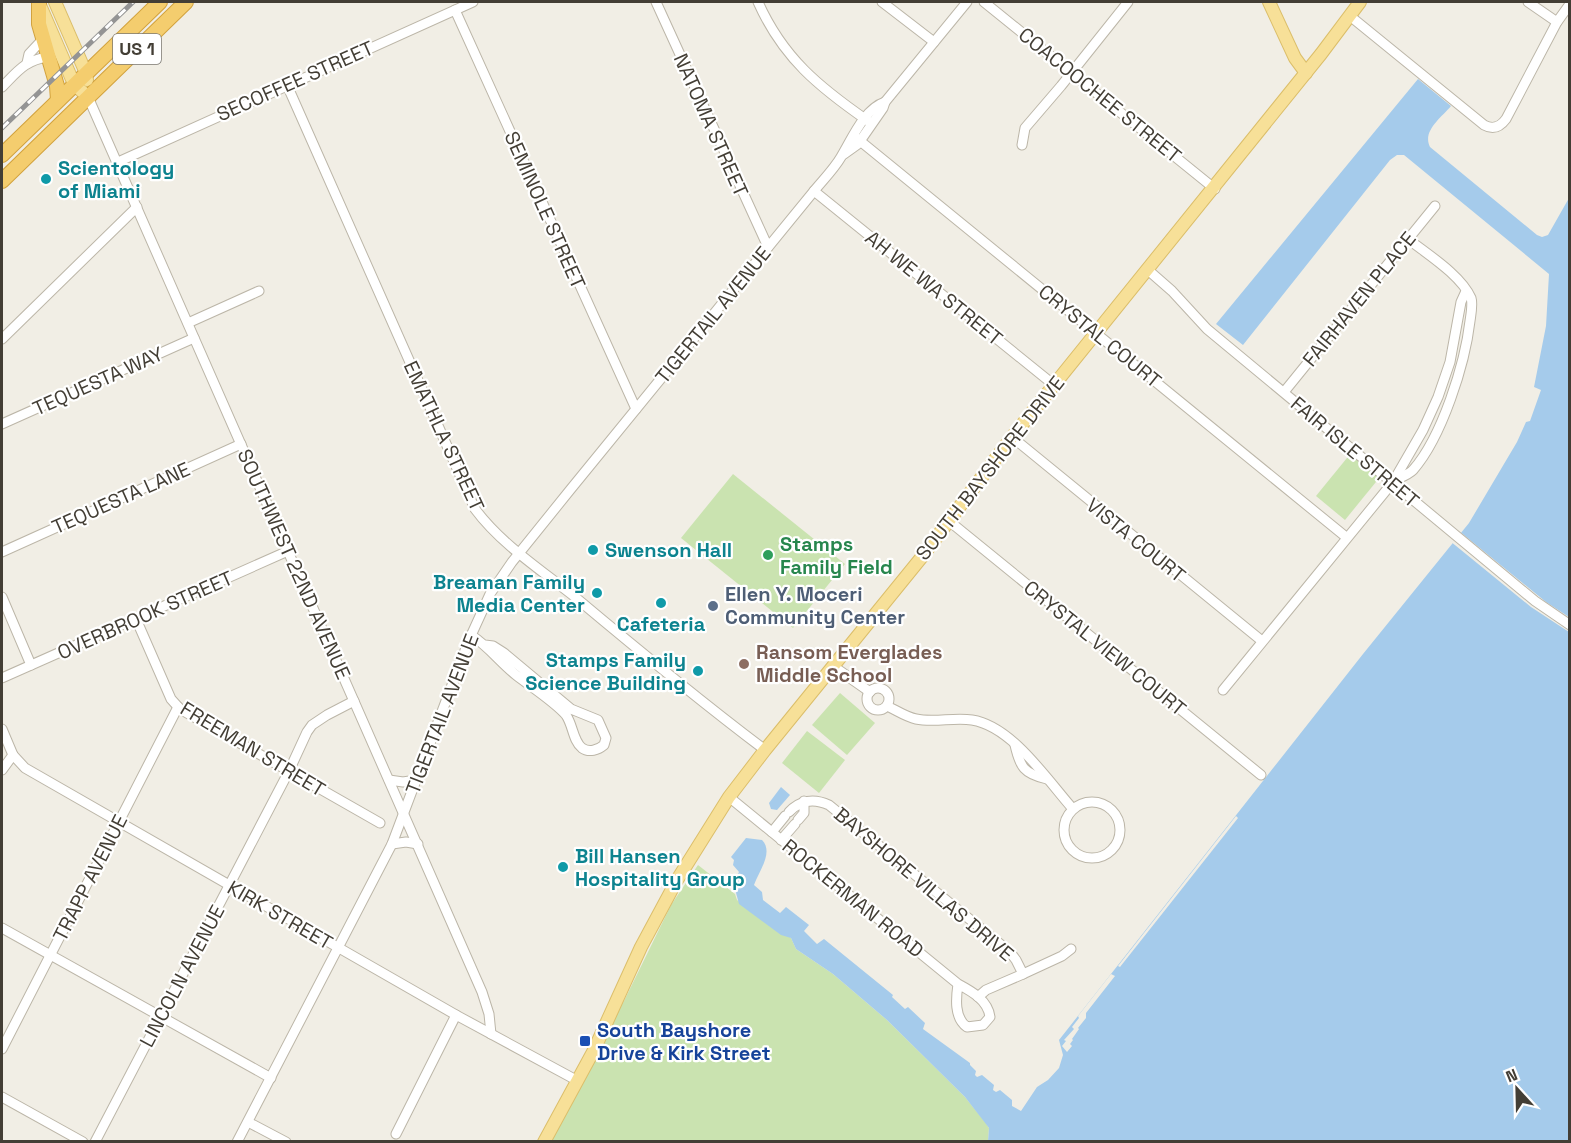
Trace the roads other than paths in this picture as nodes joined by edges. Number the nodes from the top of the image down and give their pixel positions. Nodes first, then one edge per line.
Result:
1 (39, 2) edge
2 (55, 2) edge
3 (160, 2) edge
4 (186, 2) edge
5 (473, 2) edge
6 (656, 2) edge
7 (758, 2) edge
8 (882, 2) edge
9 (967, 2) edge
10 (984, 2) edge
11 (1128, 2) edge
12 (1269, 2) edge
13 (1360, 2) edge
14 (1528, 2) edge
15 (1569, 4) edge
16 (455, 10) junction
17 (1350, 16) junction
18 (1557, 22) junction
19 (43, 39) junction
20 (934, 42) junction
21 (48, 57) junction
22 (27, 63) junction
23 (1072, 72) junction
24 (86, 73) junction
25 (1306, 73) junction
26 (74, 84) junction
27 (287, 85) junction
28 (2, 87) edge
29 (88, 97) junction
30 (58, 100) junction
31 (868, 121) junction
32 (857, 139) junction
33 (1022, 145) dead end
34 (2, 155) edge
35 (118, 162) junction
36 (2, 181) edge
37 (1215, 189) junction
38 (814, 191) junction
39 (1435, 206) dead end
40 (137, 207) junction
41 (1408, 239) junction
42 (768, 247) junction
43 (1148, 270) junction
44 (259, 291) dead end
45 (188, 323) junction
46 (1097, 333) junction
47 (194, 338) junction
48 (2, 339) edge
49 (1054, 385) junction
50 (1284, 392) junction
51 (636, 409) junction
52 (2, 424) edge
53 (1012, 437) junction
54 (241, 444) junction
55 (1393, 482) junction
56 (949, 521) junction
57 (1346, 537) junction
58 (2, 552) edge
59 (288, 552) junction
60 (520, 553) junction
61 (2, 597) edge
62 (136, 619) junction
63 (1569, 625) edge
64 (471, 635) junction
65 (1262, 641) junction
66 (485, 645) junction
67 (32, 665) junction
68 (833, 666) junction
69 (2, 678) edge
70 (1223, 690) dead end
71 (870, 692) junction
72 (354, 701) junction
73 (887, 706) junction
74 (178, 707) junction
75 (2, 729) edge
76 (765, 750) junction
77 (13, 755) junction
78 (2, 770) edge
79 (289, 771) junction
80 (1261, 775) dead end
81 (389, 780) junction
82 (416, 780) junction
83 (729, 797) junction
84 (804, 801) junction
85 (1073, 809) junction
86 (404, 814) junction
87 (119, 822) junction
88 (380, 823) dead end
89 (772, 832) junction
90 (782, 840) junction
91 (392, 844) junction
92 (418, 844) junction
93 (230, 885) junction
94 (2, 928) edge
95 (339, 948) junction
96 (1071, 949) dead end
97 (50, 955) junction
98 (1023, 974) junction
99 (958, 984) junction
100 (978, 997) junction
101 (456, 1015) junction
102 (161, 1016) junction
103 (491, 1034) junction
104 (2, 1049) edge
105 (271, 1078) junction
106 (578, 1081) junction
107 (2, 1097) edge
108 (248, 1122) junction
109 (396, 1134) dead end
110 (83, 1142) edge
111 (95, 1142) edge
112 (237, 1142) edge
113 (286, 1142) edge
114 (543, 1142) edge

1 - 19 highway
1 - 26 main road, SOUTHWEST 22ND AVENUE
2 - 24 main road, SOUTHWEST 22ND AVENUE
3 - 24 highway, US 1
4 - 29 highway, US 1
5 - 16 street, SECOFFEE STREET
6 - 42 street, NATOMA STREET
7 - 31 street
8 - 20 street
9 - 20 street, TIGERTAIL AVENUE
10 - 23 street, COACOOCHEE STREET
11 - 23 street
12 - 25 main road
13 - 17 main road, SOUTH BAYSHORE DRIVE
14 - 18 street
15 - 18 street
16 - 27 street, SECOFFEE STREET
16 - 51 street, SEMINOLE STREET
17 - 18 street
17 - 25 main road, SOUTH BAYSHORE DRIVE
19 - 21 highway
19 - 22 street
20 - 31 street, TIGERTAIL AVENUE
21 - 22 street
21 - 30 highway
22 - 28 street
23 - 33 street
23 - 37 street, COACOOCHEE STREET
24 - 26 highway, US 1
24 - 29 main road, SOUTHWEST 22ND AVENUE
25 - 37 main road, SOUTH BAYSHORE DRIVE
26 - 29 main road, SOUTHWEST 22ND AVENUE
26 - 30 highway, US 1
27 - 35 street, SECOFFEE STREET
27 - 60 street, EMATHLA STREET
29 - 35 street, SOUTHWEST 22ND AVENUE
29 - 36 highway, US 1
30 - 34 highway, US 1
31 - 32 street, TIGERTAIL AVENUE
32 - 38 street, TIGERTAIL AVENUE
32 - 46 street, CRYSTAL COURT
35 - 40 street, SOUTHWEST 22ND AVENUE
37 - 43 main road, SOUTH BAYSHORE DRIVE
38 - 42 street, TIGERTAIL AVENUE
38 - 49 street, AH WE WA STREET
39 - 41 street, FAIRHAVEN PLACE
40 - 45 street, SOUTHWEST 22ND AVENUE
40 - 48 street
41 - 50 street, FAIRHAVEN PLACE
41 - 55 street
42 - 51 street, TIGERTAIL AVENUE
43 - 46 main road, SOUTH BAYSHORE DRIVE
43 - 50 street, FAIR ISLE STREET
44 - 45 street
45 - 47 street, SOUTHWEST 22ND AVENUE
46 - 49 main road, SOUTH BAYSHORE DRIVE
46 - 57 street, CRYSTAL COURT
47 - 52 street, TEQUESTA WAY
47 - 54 street, SOUTHWEST 22ND AVENUE
49 - 53 main road, SOUTH BAYSHORE DRIVE
50 - 55 street, FAIR ISLE STREET
51 - 60 street, TIGERTAIL AVENUE
53 - 56 main road, SOUTH BAYSHORE DRIVE
53 - 65 street, VISTA COURT
54 - 58 street, TEQUESTA LANE
54 - 59 street, SOUTHWEST 22ND AVENUE
55 - 57 street
55 - 63 street, FAIR ISLE STREET
56 - 68 main road, SOUTH BAYSHORE DRIVE
56 - 80 street, CRYSTAL VIEW COURT
57 - 65 street
59 - 62 street, OVERBROOK STREET
59 - 72 street, SOUTHWEST 22ND AVENUE
60 - 64 street, TIGERTAIL AVENUE
60 - 76 street, EMATHLA STREET
61 - 67 street
62 - 67 street, OVERBROOK STREET
62 - 74 street, FREEMAN STREET
64 - 66 street
64 - 82 street, TIGERTAIL AVENUE
65 - 70 street
66 - 66 street
67 - 69 street, OVERBROOK STREET
68 - 71 street
68 - 76 main road, SOUTH BAYSHORE DRIVE
71 - 73 street
71 - 73 street
72 - 79 street, LINCOLN AVENUE
72 - 81 street, SOUTHWEST 22ND AVENUE
73 - 85 street
74 - 79 street, FREEMAN STREET
74 - 87 street, TRAPP AVENUE
75 - 77 street, KIRK STREET
76 - 83 main road, SOUTH BAYSHORE DRIVE
77 - 78 street
77 - 87 street, KIRK STREET
79 - 88 street, FREEMAN STREET
79 - 93 street, LINCOLN AVENUE
81 - 82 street
81 - 86 street, SOUTHWEST 22ND AVENUE
82 - 86 street, TIGERTAIL AVENUE
83 - 89 street, ROCKERMAN ROAD
83 - 106 main road, SOUTH BAYSHORE DRIVE
84 - 89 street
84 - 90 street, BAYSHORE VILLAS DRIVE
84 - 98 street, BAYSHORE VILLAS DRIVE
85 - 85 street
86 - 91 street, TIGERTAIL AVENUE
86 - 92 street, SOUTHWEST 22ND AVENUE
87 - 93 street, KIRK STREET
87 - 97 street, TRAPP AVENUE
89 - 90 street, ROCKERMAN ROAD
90 - 99 street, ROCKERMAN ROAD
91 - 92 street
91 - 95 street, TIGERTAIL AVENUE
92 - 103 street, SOUTHWEST 22ND AVENUE
93 - 95 street, KIRK STREET
93 - 102 street, LINCOLN AVENUE
94 - 97 street
95 - 101 street, KIRK STREET
95 - 105 street, TIGERTAIL AVENUE
96 - 98 street
97 - 102 street
97 - 104 street, TRAPP AVENUE
98 - 100 street, BAYSHORE VILLAS DRIVE
99 - 100 street, ROCKERMAN ROAD
99 - 100 street
101 - 103 street, KIRK STREET
101 - 109 street
102 - 105 street
102 - 111 street, LINCOLN AVENUE
103 - 106 street, KIRK STREET
105 - 108 street, TIGERTAIL AVENUE
106 - 114 main road, SOUTH BAYSHORE DRIVE
107 - 110 street
108 - 112 street, TIGERTAIL AVENUE
108 - 113 street

